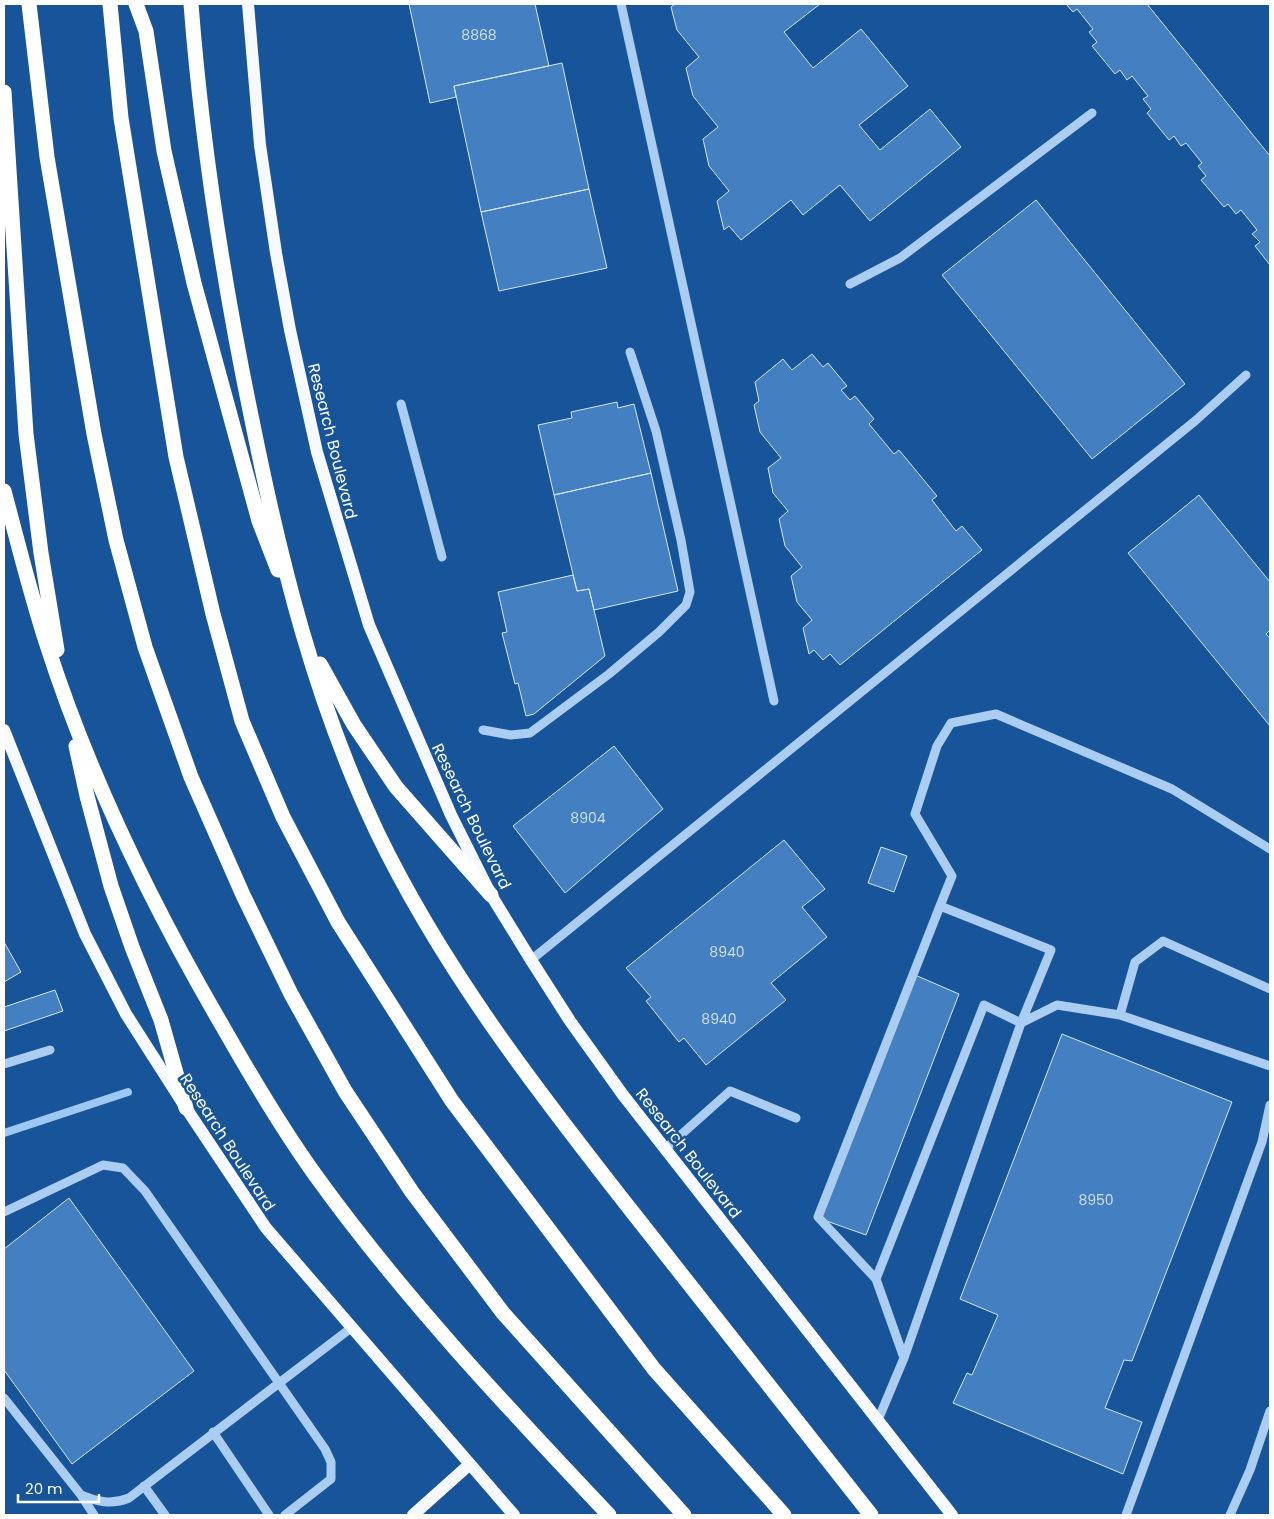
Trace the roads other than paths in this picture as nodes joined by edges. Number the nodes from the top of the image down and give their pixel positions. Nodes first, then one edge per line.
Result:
1 (29, 4) edge
2 (110, 4) edge
3 (136, 4) edge
4 (191, 4) edge
5 (248, 4) edge
6 (621, 4) edge
7 (4, 92) edge
8 (1092, 113) dead end
9 (850, 284) dead end
10 (630, 352) dead end
11 (1246, 375) dead end
12 (401, 404) dead end
13 (4, 491) edge
14 (442, 557) dead end
15 (774, 701) dead end
16 (4, 730) edge
17 (483, 730) dead end
18 (1270, 849) edge
19 (491, 895) junction
20 (940, 906) junction
21 (531, 960) junction
22 (1270, 989) edge
23 (1120, 1015) junction
24 (1021, 1023) junction
25 (50, 1050) dead end
26 (4, 1064) edge
27 (1270, 1066) edge
28 (1270, 1106) edge
29 (186, 1108) junction
30 (796, 1118) dead end
31 (665, 1149) junction
32 (4, 1212) edge
33 (876, 1279) junction
34 (351, 1328) junction
35 (904, 1358) junction
36 (280, 1382) junction
37 (4, 1398) edge
38 (1270, 1411) edge
39 (878, 1420) junction
40 (213, 1432) junction
41 (470, 1464) junction
42 (144, 1486) junction
43 (81, 1495) junction
44 (94, 1515) edge
45 (165, 1515) edge
46 (269, 1515) edge
47 (286, 1515) edge
48 (412, 1515) edge
49 (512, 1515) edge
50 (610, 1515) edge
51 (684, 1515) edge
52 (784, 1515) edge
53 (871, 1515) edge
54 (952, 1515) edge
55 (1126, 1515) edge
56 (1230, 1515) edge

1 - 51 highway
2 - 52 highway
3 - 19 highway
4 - 53 highway
5 - 19 main road, Research Boulevard
6 - 15 lane
7 - 29 highway
8 - 9 lane
10 - 17 lane
11 - 21 lane
12 - 14 lane
13 - 50 highway
16 - 29 main road, Research Boulevard
18 - 20 lane
19 - 21 main road, Research Boulevard
20 - 24 lane
20 - 33 lane
21 - 31 main road, Research Boulevard
22 - 23 lane
23 - 24 lane
23 - 27 lane
24 - 33 lane
24 - 35 lane
25 - 26 lane
28 - 55 lane
29 - 34 main road, Research Boulevard
30 - 31 lane
31 - 39 main road, Research Boulevard
32 - 36 lane
33 - 35 lane
34 - 36 lane
34 - 41 main road, Research Boulevard
35 - 39 lane
36 - 40 lane
36 - 47 lane
37 - 43 lane
38 - 56 lane
39 - 54 main road, Research Boulevard
40 - 42 lane
40 - 46 lane
41 - 48 main road
41 - 49 main road, Research Boulevard
42 - 43 lane
42 - 45 lane
43 - 44 lane

